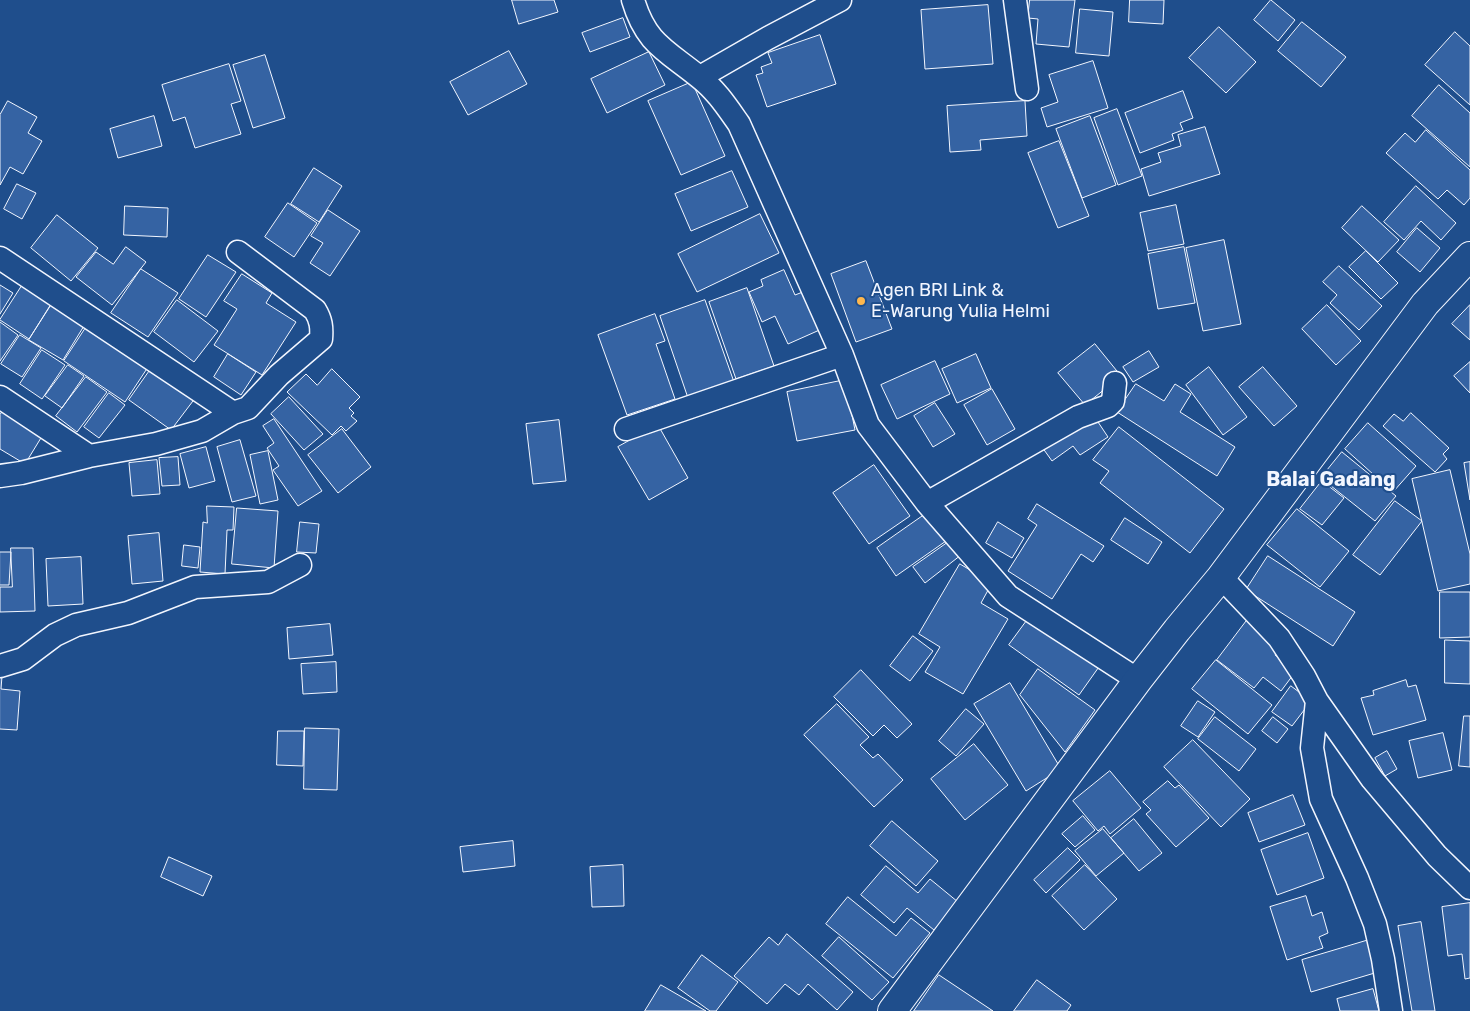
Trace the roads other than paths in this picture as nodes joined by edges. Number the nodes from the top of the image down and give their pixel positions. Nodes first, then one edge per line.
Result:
1 (633, 0) edge
2 (840, 0) edge
3 (1015, 0) edge
4 (700, 77) junction
5 (1027, 89) dead end
6 (238, 252) dead end
7 (1470, 256) edge
8 (0, 258) edge
9 (842, 355) junction
10 (1115, 383) dead end
11 (0, 397) edge
12 (233, 414) junction
13 (626, 429) dead end
14 (89, 456) junction
15 (0, 476) edge
16 (927, 503) junction
17 (300, 565) dead end
18 (1221, 577) junction
19 (0, 666) edge
20 (1138, 680) junction
21 (1317, 701) junction
22 (1470, 888) edge
23 (892, 1011) edge
24 (1391, 1011) edge

1 - 4 street
2 - 4 street
3 - 5 street
4 - 9 street
6 - 12 street
7 - 18 street
8 - 12 street
9 - 13 street
9 - 16 street
10 - 16 street
11 - 14 street
12 - 14 street
14 - 15 street
16 - 20 street
17 - 19 street
18 - 20 street
18 - 21 street
20 - 23 street
21 - 22 street
21 - 24 street

